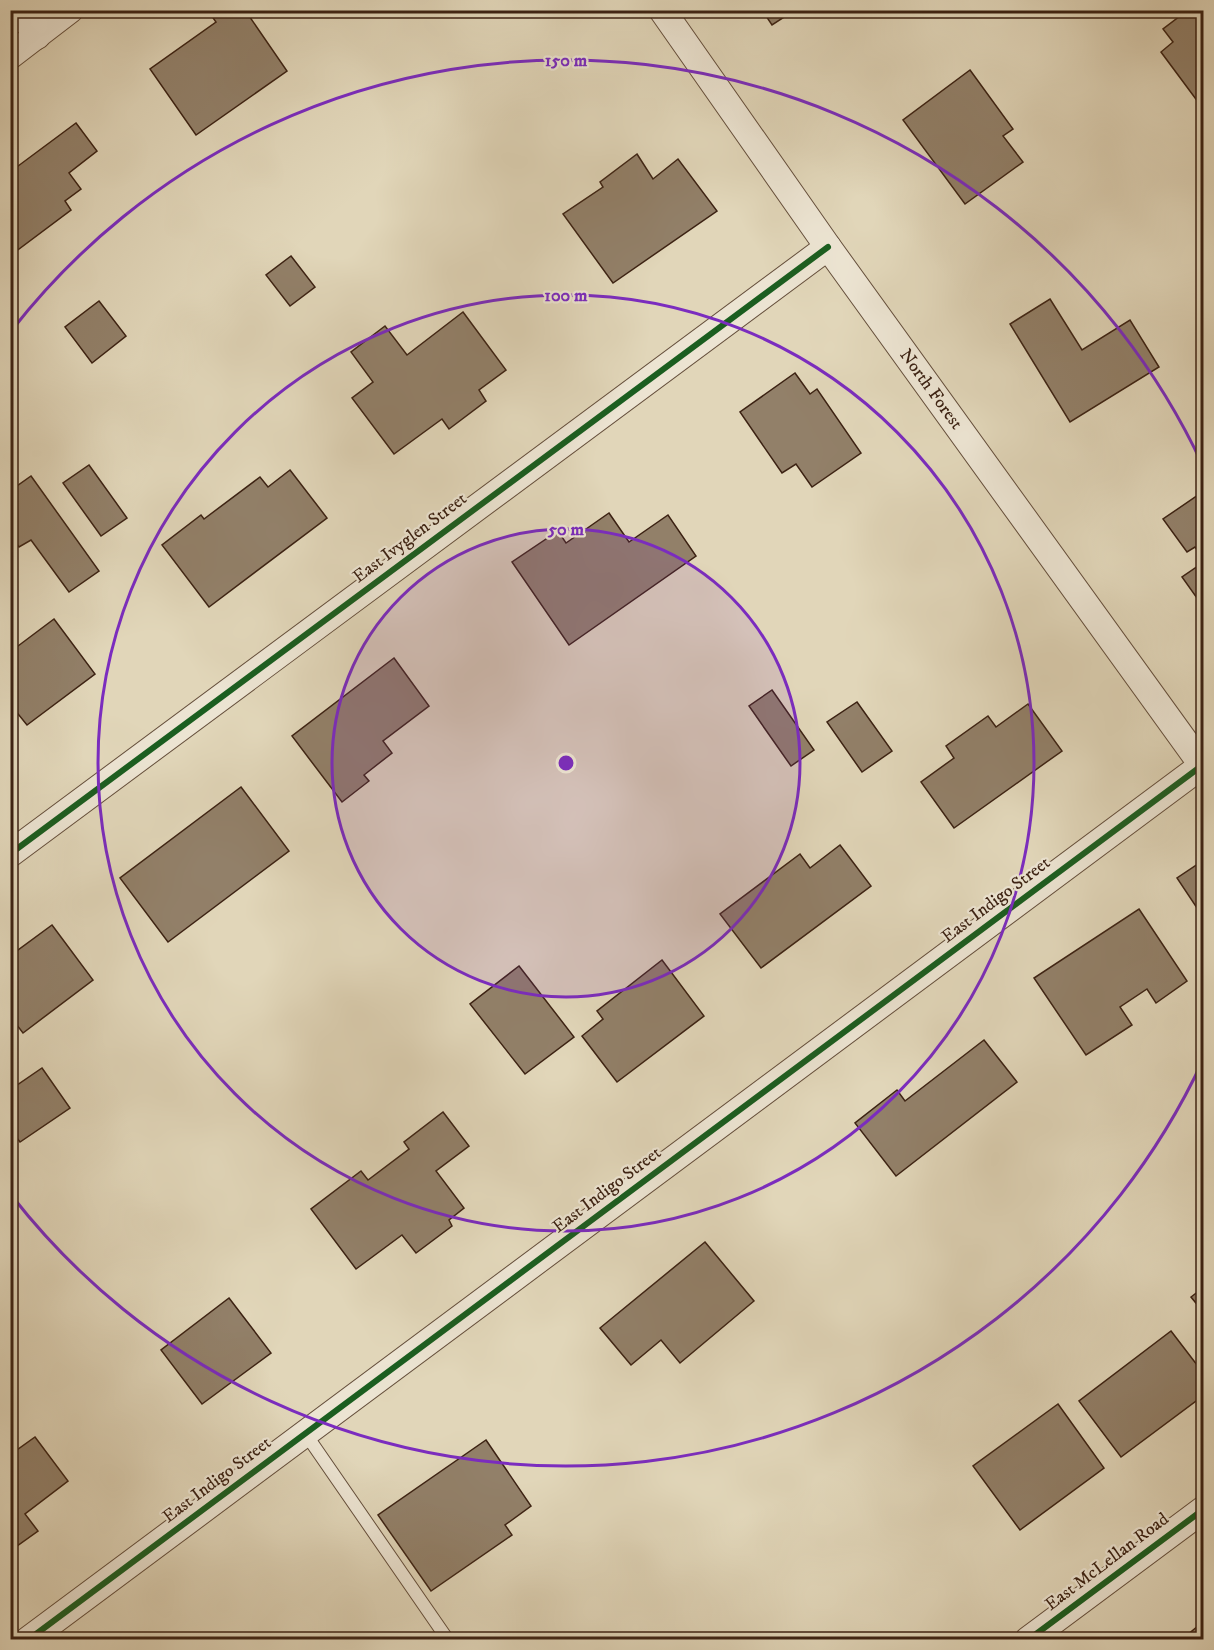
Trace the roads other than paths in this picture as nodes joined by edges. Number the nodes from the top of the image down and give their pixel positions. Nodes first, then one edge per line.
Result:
1 (19, 10) edge
2 (70, 10) edge
3 (663, 10) edge
4 (37, 36) junction
5 (10, 56) edge
6 (828, 247) junction
7 (1203, 765) edge
8 (10, 854) edge
9 (305, 1433) junction
10 (1203, 1509) edge
11 (28, 1640) edge
12 (448, 1640) edge
13 (1028, 1640) edge

1 - 4 street
2 - 4 street
3 - 6 street, North Forest
4 - 5 street
6 - 7 street, North Forest
6 - 8 street, East Ivyglen Street
7 - 9 street, East Indigo Street
9 - 11 street, East Indigo Street
9 - 12 lane
10 - 13 street, East McLellan Road

